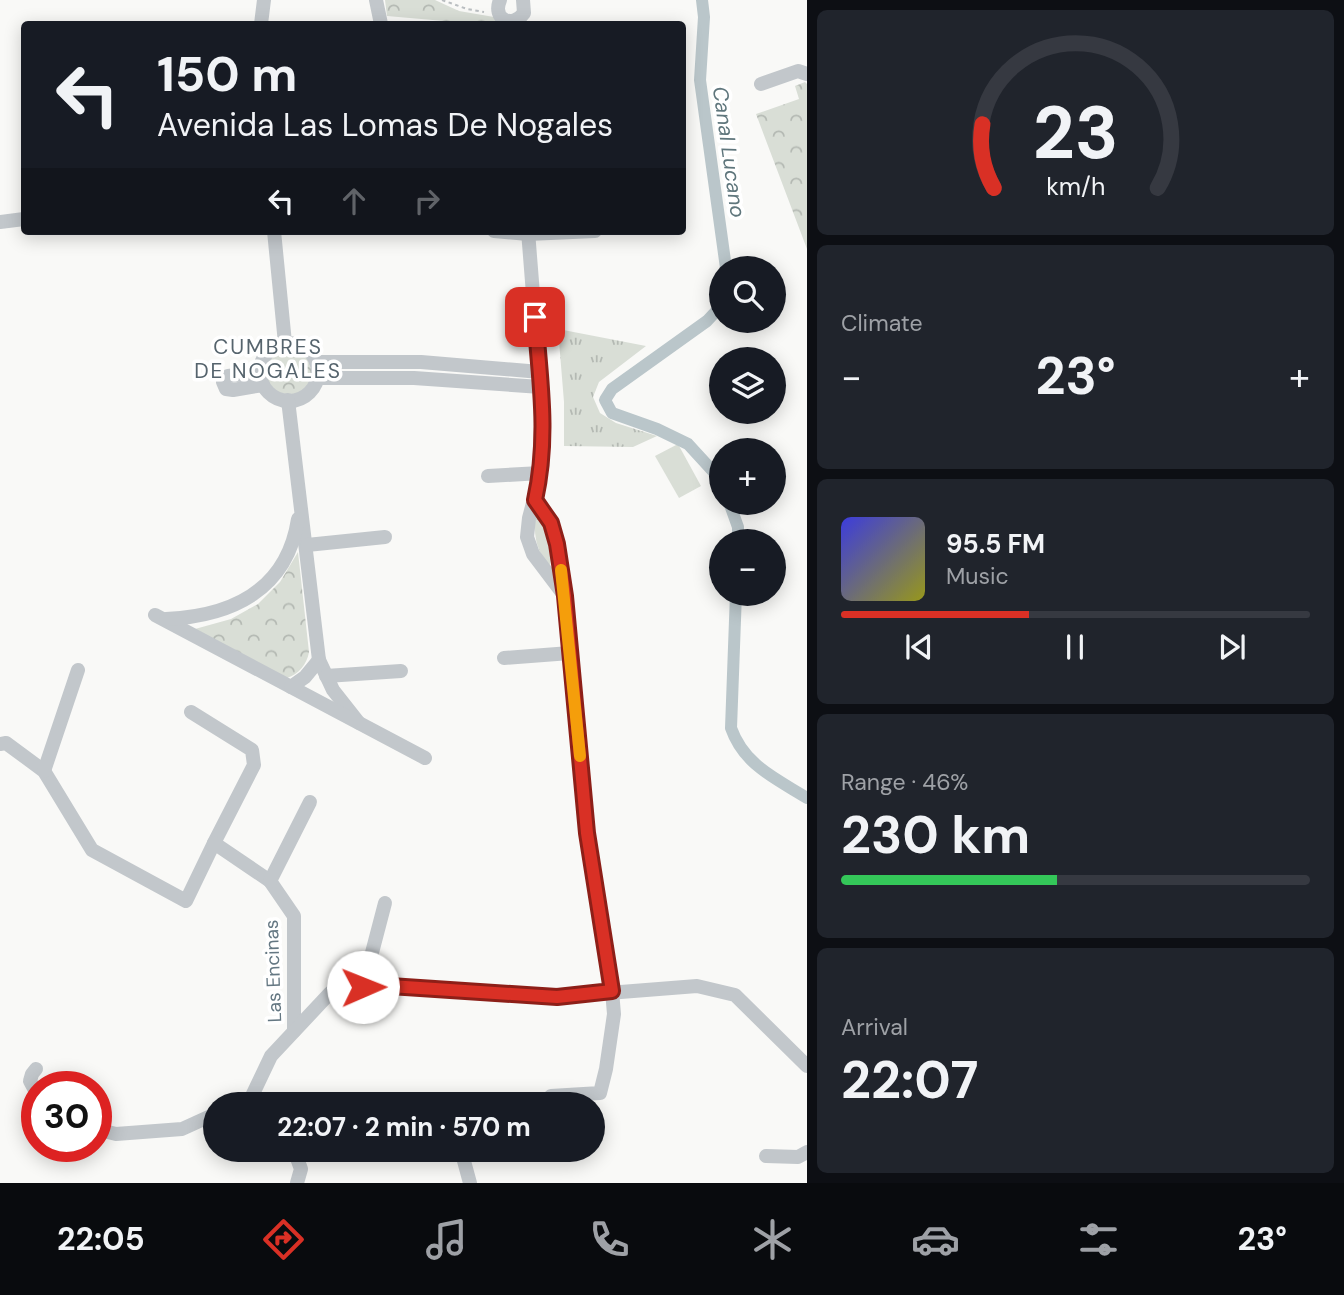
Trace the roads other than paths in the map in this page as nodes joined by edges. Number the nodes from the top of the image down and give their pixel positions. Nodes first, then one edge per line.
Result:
1 (264, 0) edge
2 (376, 0) edge
3 (523, 0) edge
4 (497, 3) edge
5 (261, 21) edge
6 (380, 21) edge
7 (506, 21) edge
8 (518, 21) edge
9 (807, 74) edge
10 (761, 84) dead end
11 (21, 219) edge
12 (0, 222) edge
13 (274, 235) edge
14 (528, 235) edge
15 (285, 343) junction
16 (393, 361) junction
17 (316, 362) junction
18 (462, 365) junction
19 (540, 372) junction
20 (317, 378) junction
21 (392, 378) junction
22 (461, 382) junction
23 (541, 387) junction
24 (288, 400) junction
25 (541, 473) junction
26 (488, 476) dead end
27 (535, 500) junction
28 (299, 503) junction
29 (385, 537) dead end
30 (307, 545) junction
31 (565, 596) junction
32 (570, 653) junction
33 (504, 658) dead end
34 (319, 660) junction
35 (78, 670) dead end
36 (401, 671) dead end
37 (326, 676) junction
38 (291, 687) junction
39 (191, 712) dead end
40 (359, 723) junction
41 (0, 744) edge
42 (425, 758) dead end
43 (44, 771) junction
44 (310, 802) dead end
45 (214, 843) junction
46 (270, 881) junction
47 (385, 903) dead end
48 (363, 987) junction
49 (612, 991) junction
50 (294, 1031) junction
51 (807, 1066) edge
52 (254, 1092) edge
53 (600, 1092) edge
54 (203, 1119) edge
55 (112, 1133) edge
56 (807, 1152) edge
57 (766, 1156) dead end
58 (298, 1162) edge
59 (464, 1162) edge
60 (297, 1183) edge
61 (470, 1183) edge

1 - 5 street
2 - 6 street
3 - 8 street
4 - 7 street
9 - 10 street
11 - 12 street
13 - 15 street
14 - 19 street
15 - 17 street
15 - 24 street
16 - 17 street
16 - 18 street
16 - 21 street
17 - 20 street
18 - 19 street
18 - 22 street
19 - 23 street
20 - 21 street
20 - 24 street
21 - 22 street
22 - 23 street
23 - 25 street
24 - 28 street
25 - 26 street
25 - 27 street
27 - 31 street
27 - 31 street
28 - 30 street
28 - 38 street
29 - 30 street
30 - 34 street
31 - 32 street
32 - 33 street
32 - 49 street
34 - 37 street
34 - 38 street
35 - 43 street
36 - 37 street
37 - 40 street
38 - 40 street
39 - 45 street
40 - 42 street
41 - 43 street
43 - 45 street
44 - 46 street
45 - 46 street, Las Encinas
46 - 50 street, Las Encinas
47 - 48 street
48 - 49 street
48 - 50 street
49 - 51 street
49 - 53 street
50 - 52 street
54 - 55 street
56 - 57 street
58 - 60 street
59 - 61 street

